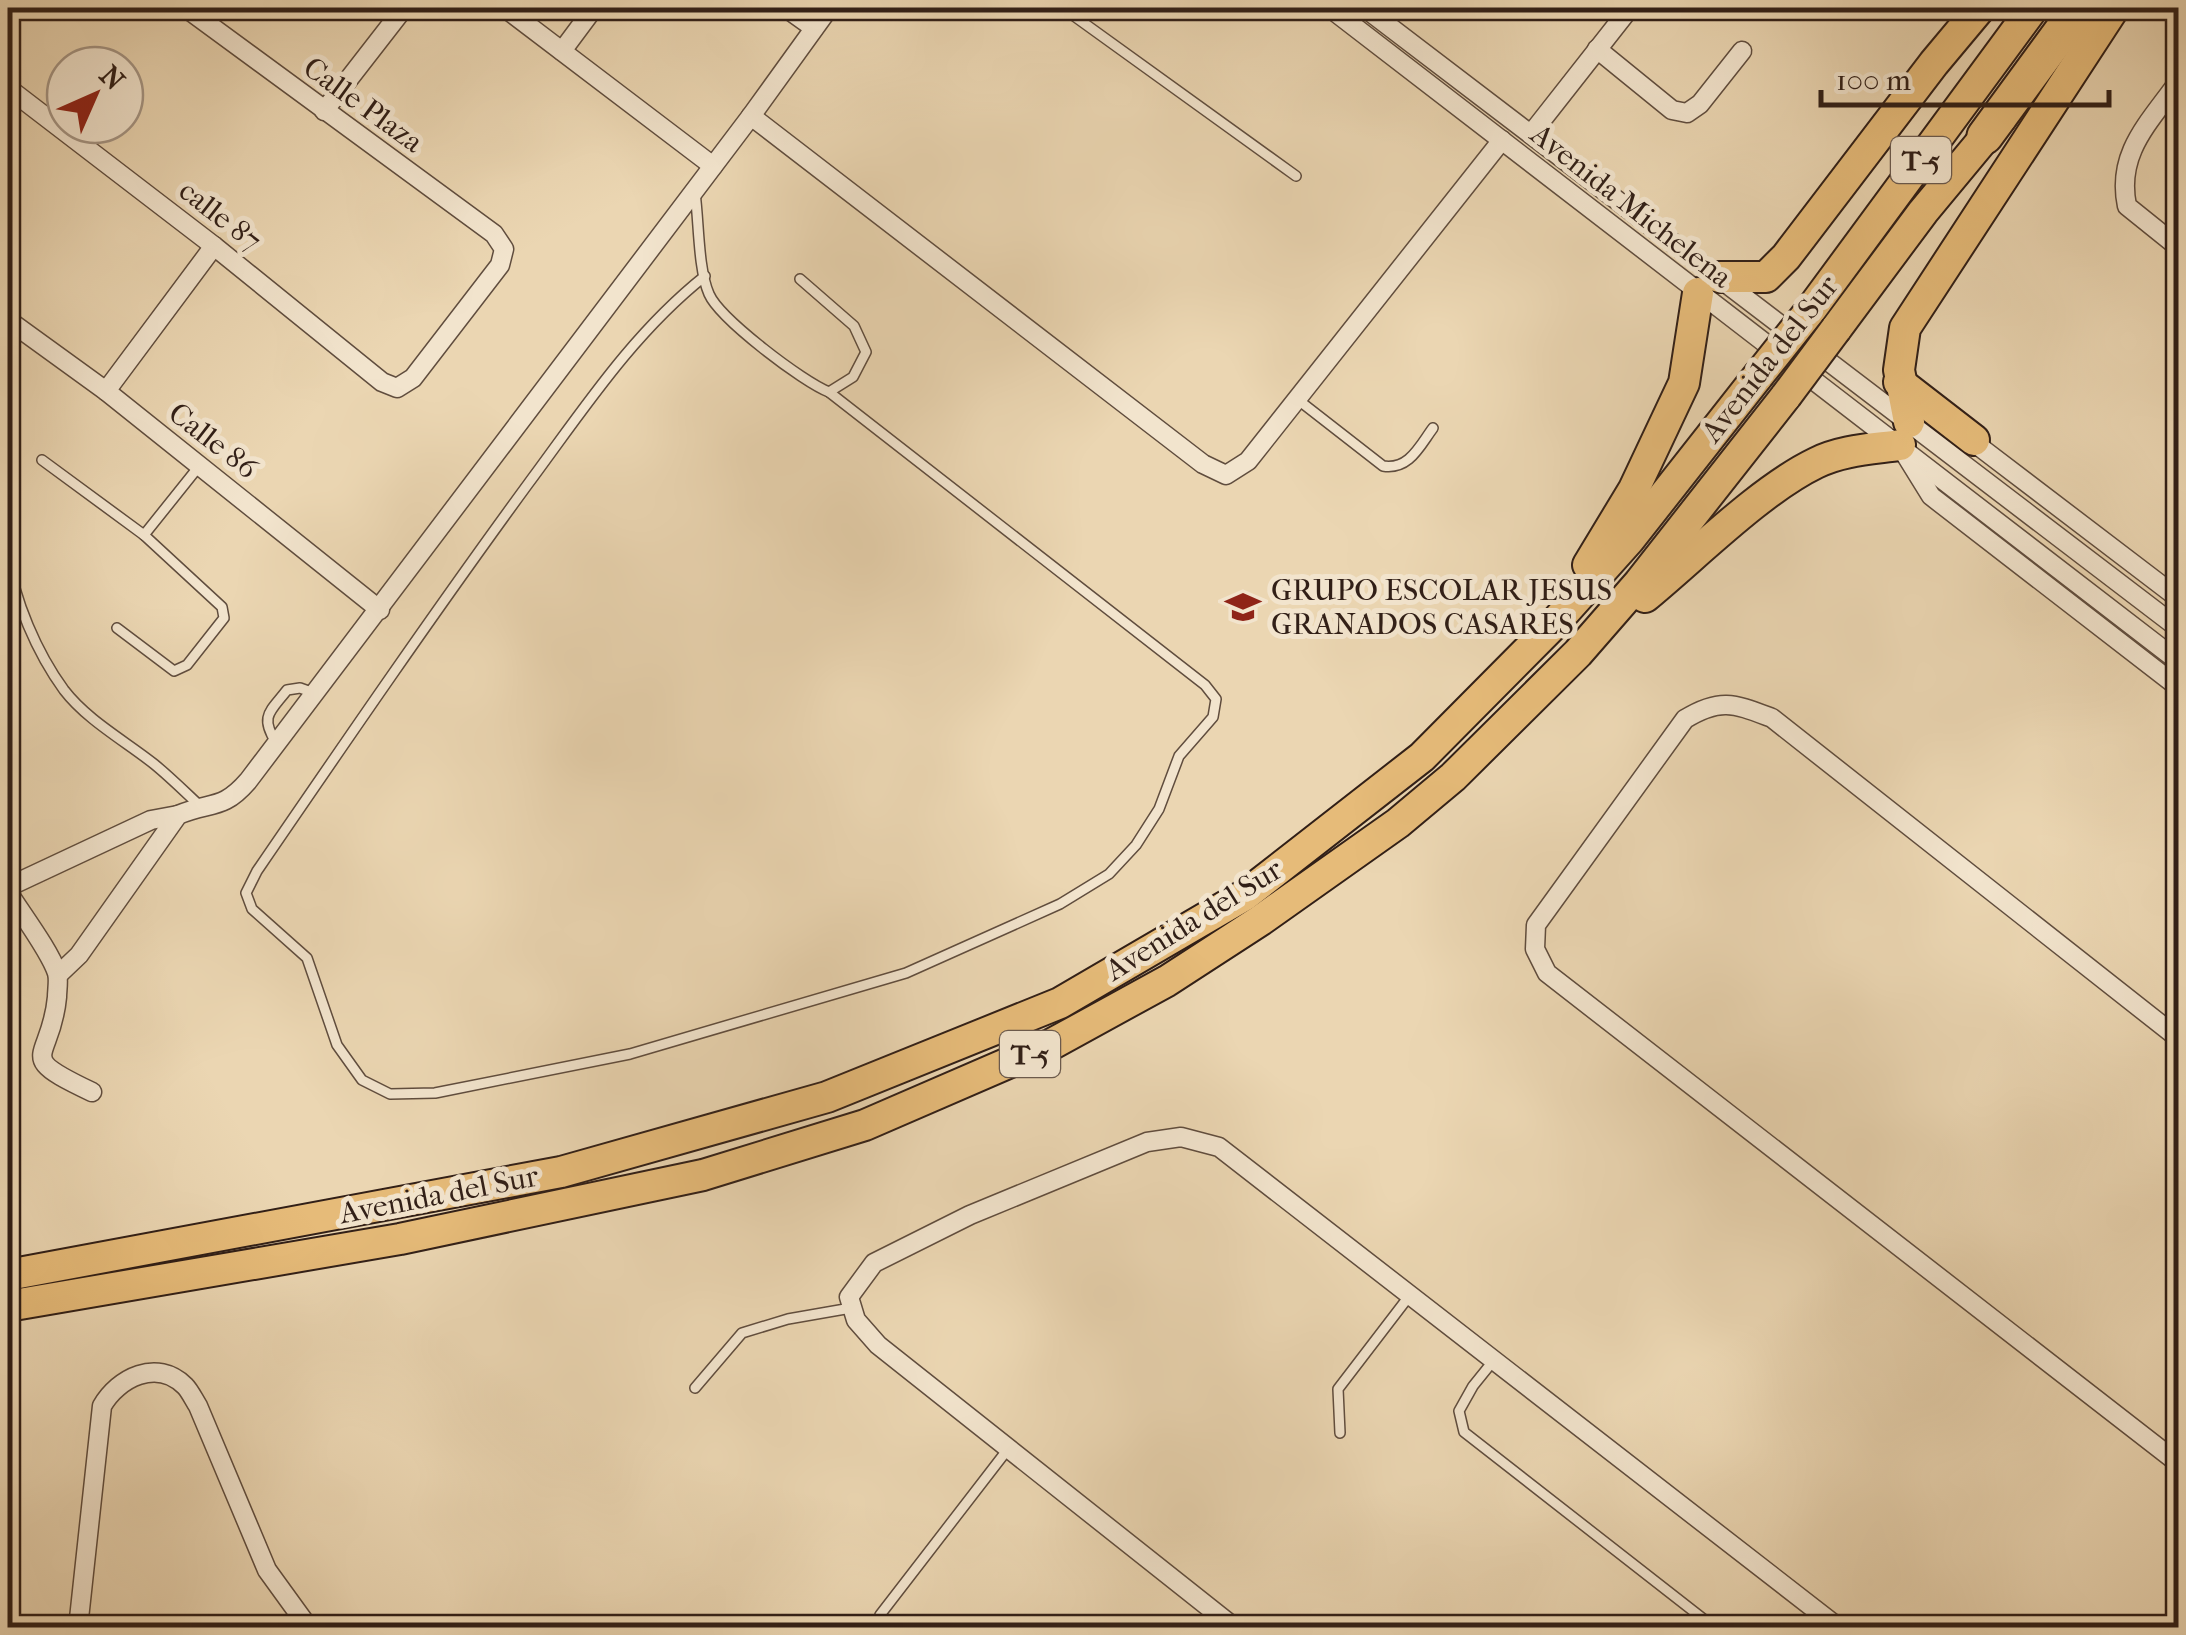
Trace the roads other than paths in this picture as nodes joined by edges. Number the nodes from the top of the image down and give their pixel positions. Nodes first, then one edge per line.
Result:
1 (186, 8) edge
2 (404, 8) edge
3 (505, 8) edge
4 (594, 8) edge
5 (786, 8) edge
6 (830, 8) edge
7 (1063, 8) edge
8 (1330, 8) edge
9 (1364, 8) edge
10 (1630, 8) edge
11 (1980, 8) edge
12 (2033, 8) edge
13 (2079, 8) edge
14 (2100, 8) edge
15 (2114, 8) edge
16 (814, 28) junction
17 (1597, 50) junction
18 (562, 51) junction
19 (1742, 51) dead end
20 (2178, 82) edge
21 (8, 88) edge
22 (324, 111) junction
23 (752, 116) junction
24 (1531, 134) junction
25 (1985, 136) junction
26 (1502, 140) junction
27 (714, 166) junction
28 (1296, 176) dead end
29 (695, 190) junction
30 (214, 246) junction
31 (2178, 247) edge
32 (705, 276) junction
33 (800, 279) dead end
34 (1709, 285) junction
35 (8, 320) edge
36 (1899, 382) junction
37 (398, 388) joint
38 (106, 391) junction
39 (829, 392) junction
40 (1297, 399) junction
41 (1433, 428) dead end
42 (1904, 434) junction
43 (1974, 440) junction
44 (42, 460) dead end
45 (200, 465) junction
46 (144, 536) junction
47 (8, 555) edge
48 (2178, 598) edge
49 (380, 610) junction
50 (1552, 626) junction
51 (118, 628) dead end
52 (2178, 628) edge
53 (1578, 653) junction
54 (2178, 660) edge
55 (2178, 688) edge
56 (200, 806) junction
57 (178, 815) junction
58 (8, 889) edge
59 (58, 975) junction
60 (2178, 1038) edge
61 (92, 1092) dead end
62 (8, 1276) edge
63 (44, 1284) junction
64 (1410, 1295) junction
65 (8, 1306) edge
66 (851, 1308) junction
67 (1494, 1360) junction
68 (695, 1388) dead end
69 (1340, 1433) dead end
70 (1008, 1449) junction
71 (2178, 1462) edge
72 (880, 1615) dead end
73 (78, 1628) edge
74 (309, 1628) edge
75 (1235, 1628) edge
76 (1715, 1628) edge
77 (1840, 1628) edge

1 - 22 street, Calle Plaza
2 - 22 street
3 - 18 street
4 - 18 street
5 - 16 street
6 - 16 street
7 - 28 lane
8 - 26 street, Avenida Michelena
9 - 24 street, Avenida Michelena
10 - 17 street
11 - 34 highway
12 - 50 highway, Avenida del Sur / T-5, bridge
13 - 25 highway
14 - 25 highway, Avenida del Sur
15 - 36 highway
16 - 23 street
17 - 19 street
17 - 24 street
18 - 27 street
20 - 31 street
21 - 30 street, calle 87
22 - 37 street, Calle Plaza
23 - 27 street
23 - 40 street
24 - 34 street, Avenida Michelena
25 - 53 highway, Avenida del Sur / T-5, bridge
26 - 34 street, Avenida Michelena
26 - 40 street
27 - 29 street
29 - 32 lane
29 - 49 street
30 - 37 street, calle 87
30 - 38 street
32 - 39 lane
32 - 39 lane
33 - 39 lane
34 - 42 street, Avenida Michelena
34 - 42 street, Avenida Michelena
34 - 50 highway
35 - 38 street, Calle 86
36 - 42 highway
36 - 43 highway
38 - 45 street, Calle 86
40 - 41 lane
42 - 43 street, Avenida Michelena
42 - 52 street, Avenida Michelena
42 - 53 highway
42 - 54 street, Avenida Michelena
42 - 55 street, Avenida Michelena
43 - 48 street
44 - 46 lane
45 - 46 lane
45 - 49 street, Calle 86
46 - 51 lane
47 - 56 lane
49 - 56 street
50 - 63 highway, Avenida del Sur / T-5
53 - 63 highway, Avenida del Sur / T-5
56 - 57 street
57 - 58 street
57 - 59 street
58 - 59 street
59 - 61 street
60 - 71 street
62 - 63 highway, Avenida del Sur / T-5
63 - 65 highway, Avenida del Sur / T-5
64 - 66 street
64 - 67 street
64 - 69 lane
66 - 68 lane
66 - 70 street
67 - 76 lane
67 - 77 street
70 - 72 lane
70 - 75 street
73 - 74 street

